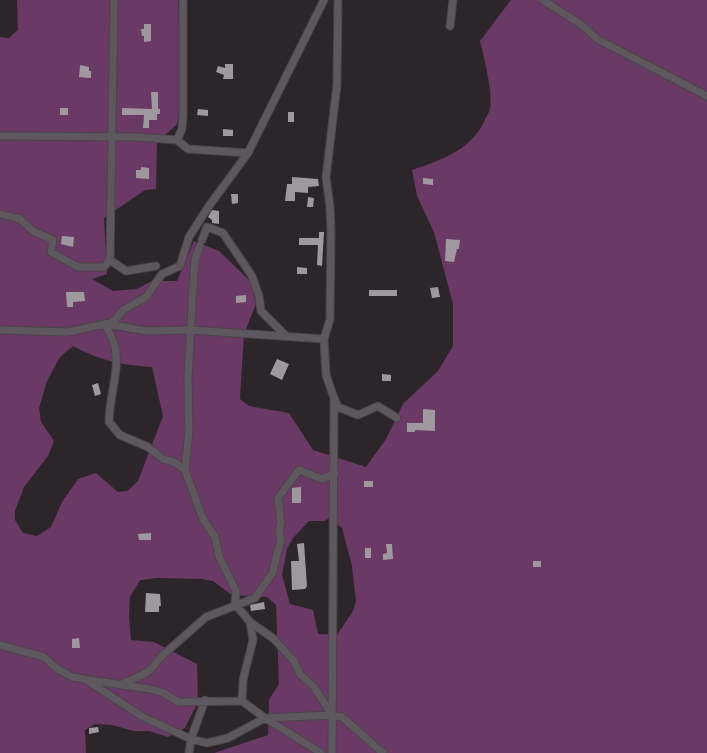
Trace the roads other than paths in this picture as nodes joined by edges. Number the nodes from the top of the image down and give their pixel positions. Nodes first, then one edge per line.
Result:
1 (114, 0) edge
2 (183, 0) edge
3 (324, 0) edge
4 (338, 0) edge
5 (453, 0) edge
6 (543, 0) edge
7 (450, 26) dead end
8 (707, 96) edge
9 (0, 136) edge
10 (111, 138) junction
11 (177, 140) junction
12 (248, 154) junction
13 (0, 214) edge
14 (110, 260) junction
15 (156, 266) dead end
16 (104, 324) junction
17 (0, 330) edge
18 (191, 330) junction
19 (286, 336) junction
20 (324, 339) junction
21 (334, 398) junction
22 (397, 418) dead end
23 (186, 470) junction
24 (335, 474) junction
25 (235, 604) junction
26 (250, 622) junction
27 (0, 645) edge
28 (85, 679) junction
29 (122, 684) junction
30 (206, 700) junction
31 (242, 701) junction
32 (332, 715) junction
33 (265, 718) junction
34 (191, 740) junction
35 (189, 753) edge
36 (321, 753) edge
37 (332, 753) edge
38 (383, 753) edge

1 - 10 street
2 - 11 street
3 - 12 street
4 - 20 street
5 - 7 street
6 - 8 street
9 - 10 street
10 - 11 street
10 - 14 street
11 - 12 street
12 - 16 street
13 - 14 street
14 - 15 street
16 - 17 street
16 - 18 street
16 - 23 street
18 - 19 street
18 - 19 street
18 - 23 street
19 - 20 street
20 - 21 street
21 - 22 street
21 - 24 street
23 - 25 street
24 - 25 street
24 - 32 street
25 - 26 street
25 - 29 street
26 - 31 street
26 - 32 street
27 - 28 street
28 - 29 street
28 - 34 street
29 - 30 street
30 - 31 street
30 - 34 street
31 - 33 street
32 - 33 street
32 - 37 street
32 - 38 street
33 - 34 street
33 - 36 street
34 - 35 street

